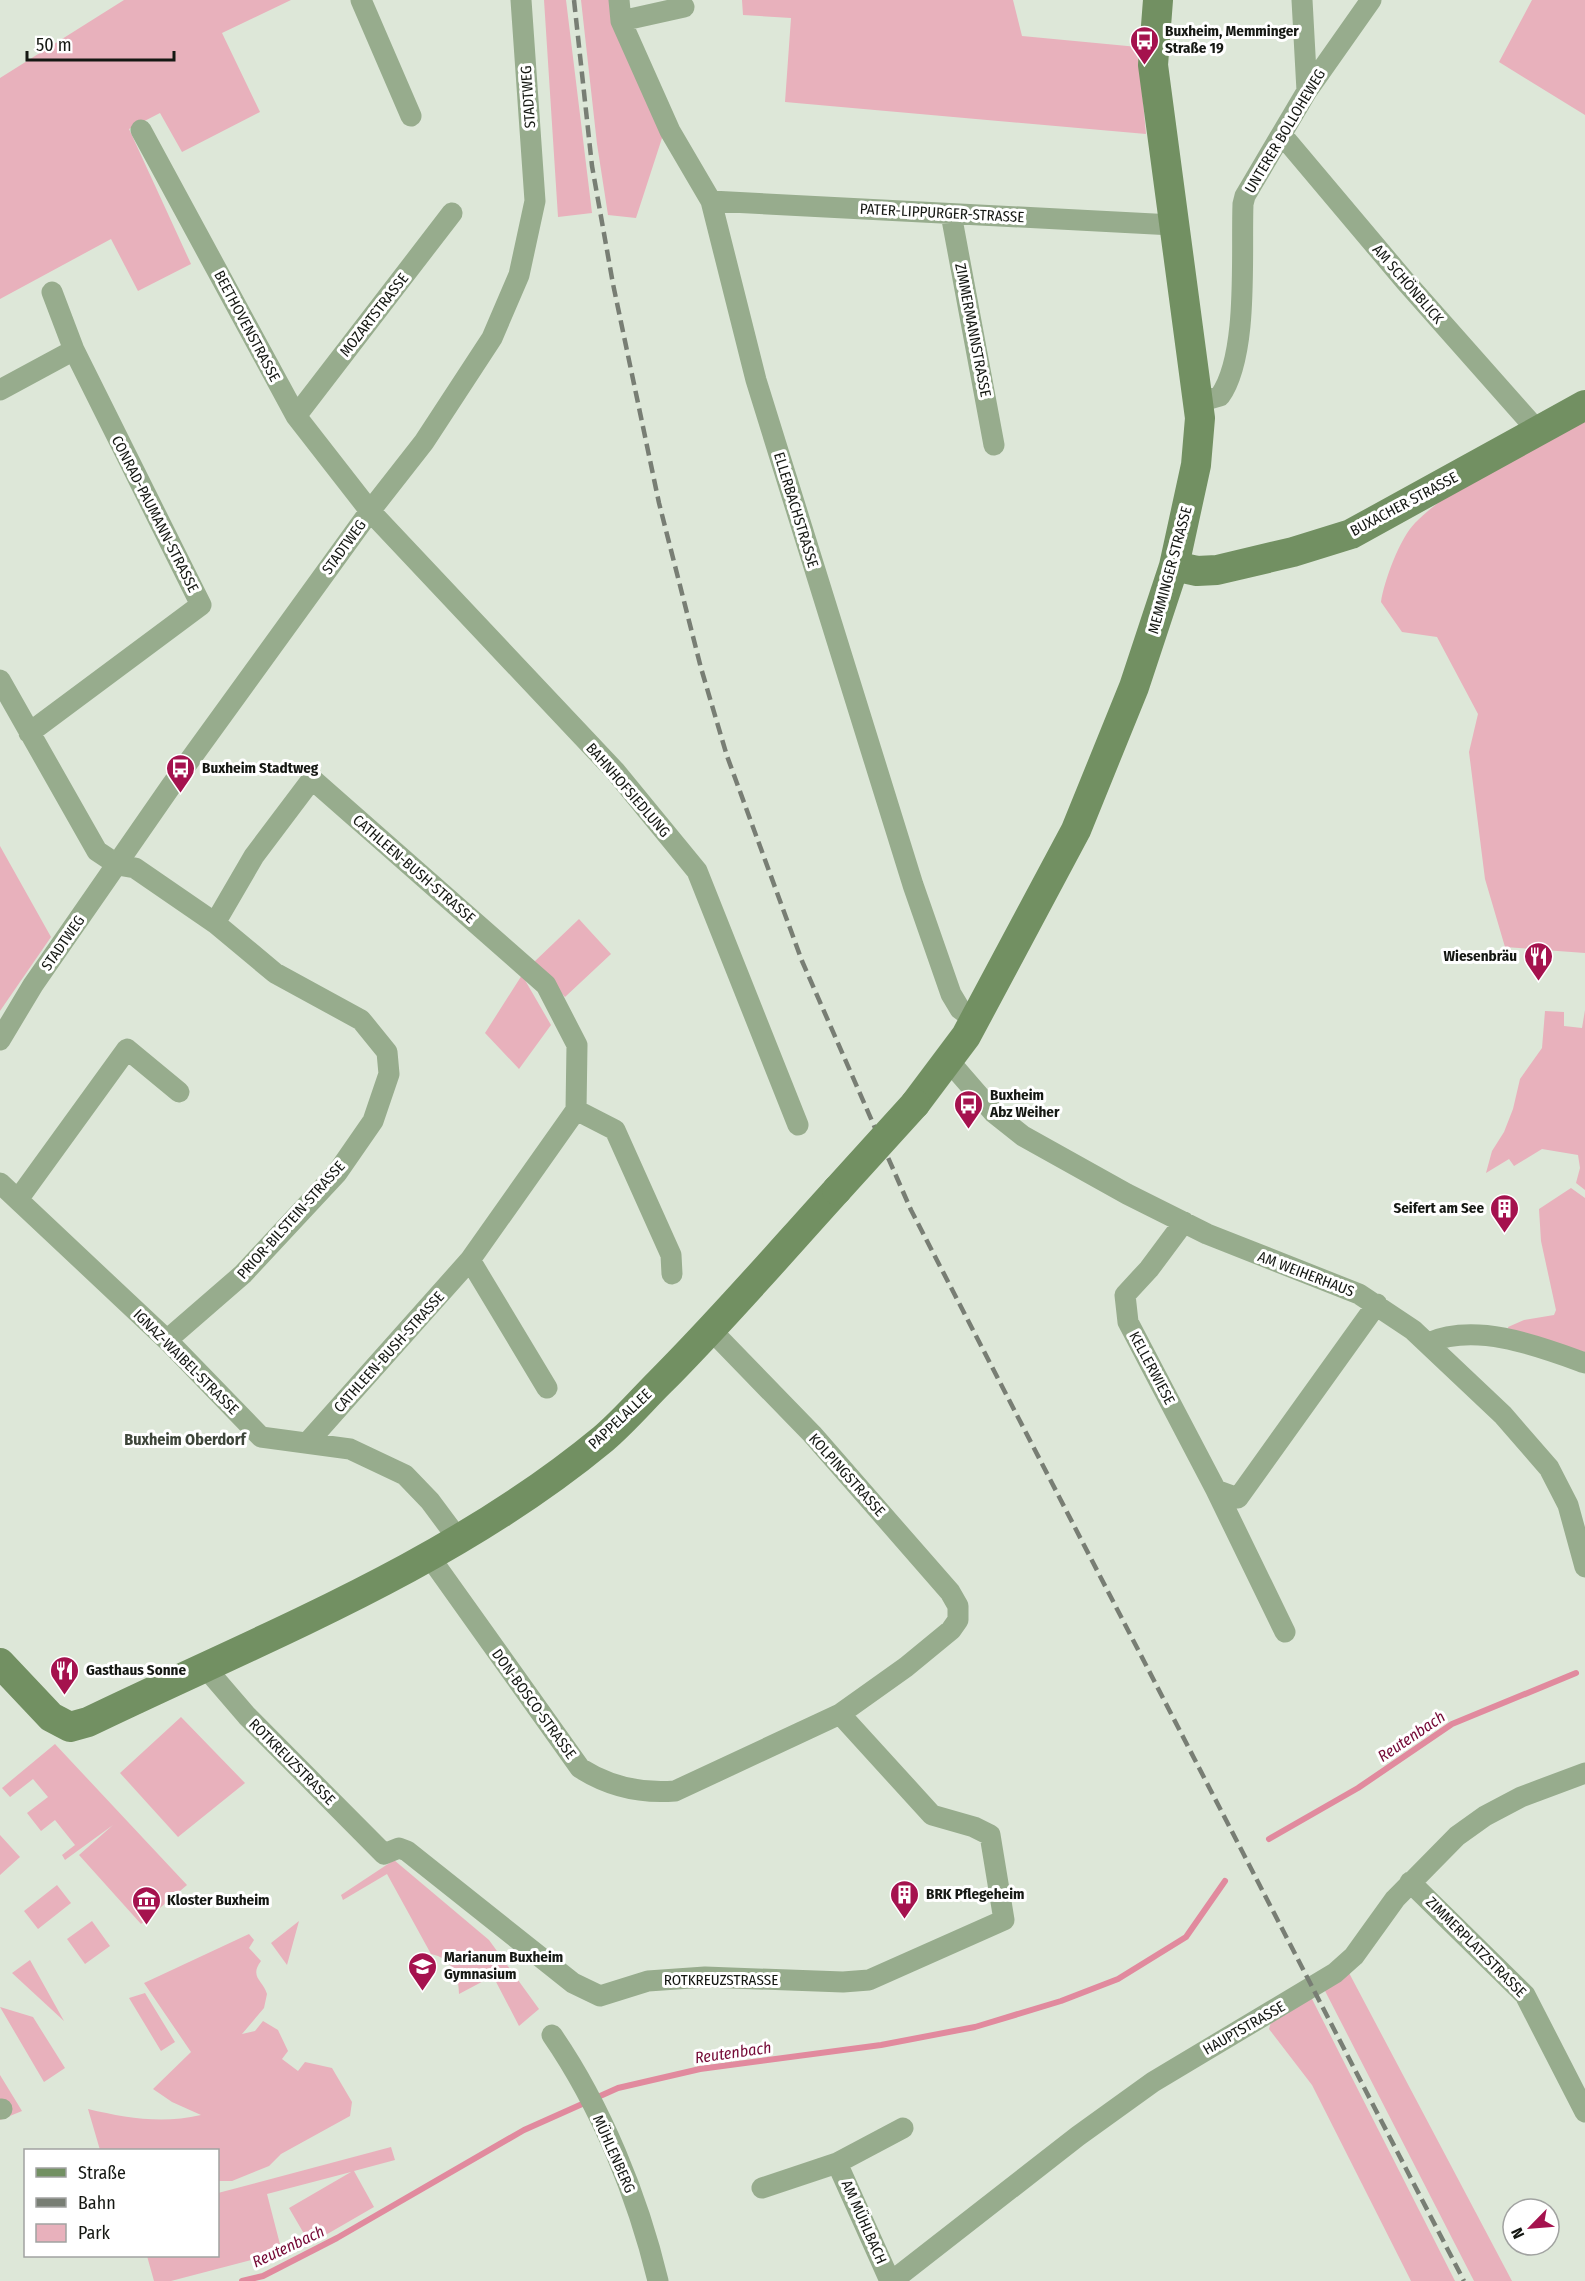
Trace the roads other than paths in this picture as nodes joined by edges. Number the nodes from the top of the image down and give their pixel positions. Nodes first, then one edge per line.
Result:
1 (361, 0) edge
2 (521, 0) edge
3 (619, 0) edge
4 (1158, 0) edge
5 (1302, 0) edge
6 (1371, 0) edge
7 (684, 7) dead end
8 (621, 21) junction
9 (1307, 91) junction
10 (411, 116) dead end
11 (141, 130) dead end
12 (1282, 135) junction
13 (711, 201) junction
14 (453, 213) dead end
15 (951, 214) junction
16 (1173, 225) junction
17 (52, 292) dead end
18 (74, 350) junction
19 (0, 390) edge
20 (1199, 402) junction
21 (1585, 405) edge
22 (296, 416) junction
23 (1537, 430) junction
24 (994, 445) dead end
25 (369, 511) junction
26 (1174, 566) junction
27 (0, 680) edge
28 (29, 733) junction
29 (118, 865) junction
30 (215, 923) junction
31 (975, 1020) junction
32 (0, 1040) edge
33 (948, 1060) junction
34 (179, 1092) dead end
35 (576, 1110) junction
36 (798, 1125) dead end
37 (0, 1183) edge
38 (19, 1198) junction
39 (1184, 1222) junction
40 (470, 1260) junction
41 (672, 1274) dead end
42 (1377, 1304) junction
43 (712, 1331) junction
44 (167, 1340) junction
45 (1428, 1343) junction
46 (1585, 1363) edge
47 (547, 1388) dead end
48 (308, 1442) junction
49 (1216, 1490) junction
50 (459, 1540) junction
51 (429, 1556) junction
52 (1585, 1567) edge
53 (951, 1630) joint
54 (1285, 1632) dead end
55 (0, 1663) edge
56 (204, 1666) junction
57 (840, 1714) junction
58 (1585, 1773) edge
59 (1410, 1882) junction
60 (552, 2035) dead end
61 (1585, 2112) edge
62 (903, 2128) dead end
63 (837, 2163) junction
64 (762, 2188) dead end
65 (658, 2281) edge
66 (891, 2281) edge

1 - 10 street
2 - 25 street, STADTWEG
3 - 8 street, ELLERBACHSTRASSE
4 - 16 street, MEMMINGER STRASSE
5 - 9 street
6 - 9 street, UNTERER BOLLOHEWEG
7 - 8 street
8 - 13 street, ELLERBACHSTRASSE
9 - 12 street, UNTERER BOLLOHEWEG
11 - 22 street, BEETHOVENSTRASSE
12 - 20 street, UNTERER BOLLOHEWEG
12 - 23 street, AM SCHÖNBLICK
13 - 15 street, PATER-LIPPURGER-STRASSE
13 - 31 street, ELLERBACHSTRASSE
14 - 22 street, MOZARTSTRASSE
15 - 16 street, PATER-LIPPURGER-STRASSE
15 - 24 street, ZIMMERMANNSTRASSE
16 - 20 street, MEMMINGER STRASSE
17 - 18 street, CONRAD-PAUMANN-STRASSE
18 - 19 street
18 - 28 street, CONRAD-PAUMANN-STRASSE
20 - 26 street, MEMMINGER STRASSE
21 - 23 street, BUXACHER STRASSE
22 - 25 street, BEETHOVENSTRASSE
23 - 26 street, BUXACHER STRASSE
25 - 29 street, STADTWEG
25 - 36 street, BAHNHOFSIEDLUNG
26 - 31 street, MEMMINGER STRASSE
27 - 28 street, PRIOR-BILSTEIN-STRASSE
28 - 29 street, PRIOR-BILSTEIN-STRASSE
29 - 30 street, PRIOR-BILSTEIN-STRASSE
29 - 32 street, STADTWEG
30 - 35 street, CATHLEEN-BUSH-STRASSE
30 - 44 street, PRIOR-BILSTEIN-STRASSE
31 - 33 street, MEMMINGER STRASSE
33 - 39 street, AM WEIHERHAUS
33 - 43 street, PAPPELALLEE, bridge
34 - 38 street
35 - 40 street, CATHLEEN-BUSH-STRASSE
35 - 41 street
37 - 38 street, IGNAZ-WAIBEL-STRASSE
38 - 44 street, IGNAZ-WAIBEL-STRASSE
39 - 42 street, AM WEIHERHAUS
39 - 49 street, KELLERWIESE
40 - 47 street
40 - 48 street, CATHLEEN-BUSH-STRASSE
42 - 45 street, AM WEIHERHAUS
42 - 49 street
43 - 50 street, PAPPELALLEE
43 - 53 street, KOLPINGSTRASSE
44 - 48 street, IGNAZ-WAIBEL-STRASSE
45 - 46 street
45 - 52 street, AM WEIHERHAUS
48 - 50 street, IGNAZ-WAIBEL-STRASSE
49 - 54 street, KELLERWIESE
50 - 51 street, PAPPELALLEE
51 - 56 street, PAPPELALLEE
51 - 57 street, DON-BOSCO-STRASSE
53 - 57 street, DON-BOSCO-STRASSE
55 - 56 street, PAPPELALLEE
56 - 57 street, ROTKREUZSTRASSE
58 - 59 street, HAUPTSTRASSE
59 - 61 street, ZIMMERPLATZSTRASSE
59 - 66 street, HAUPTSTRASSE
60 - 65 street, MÜHLENBERG
62 - 63 street, AM MÜHLBACH
63 - 64 street, AM MÜHLBACH
63 - 66 street, AM MÜHLBACH

